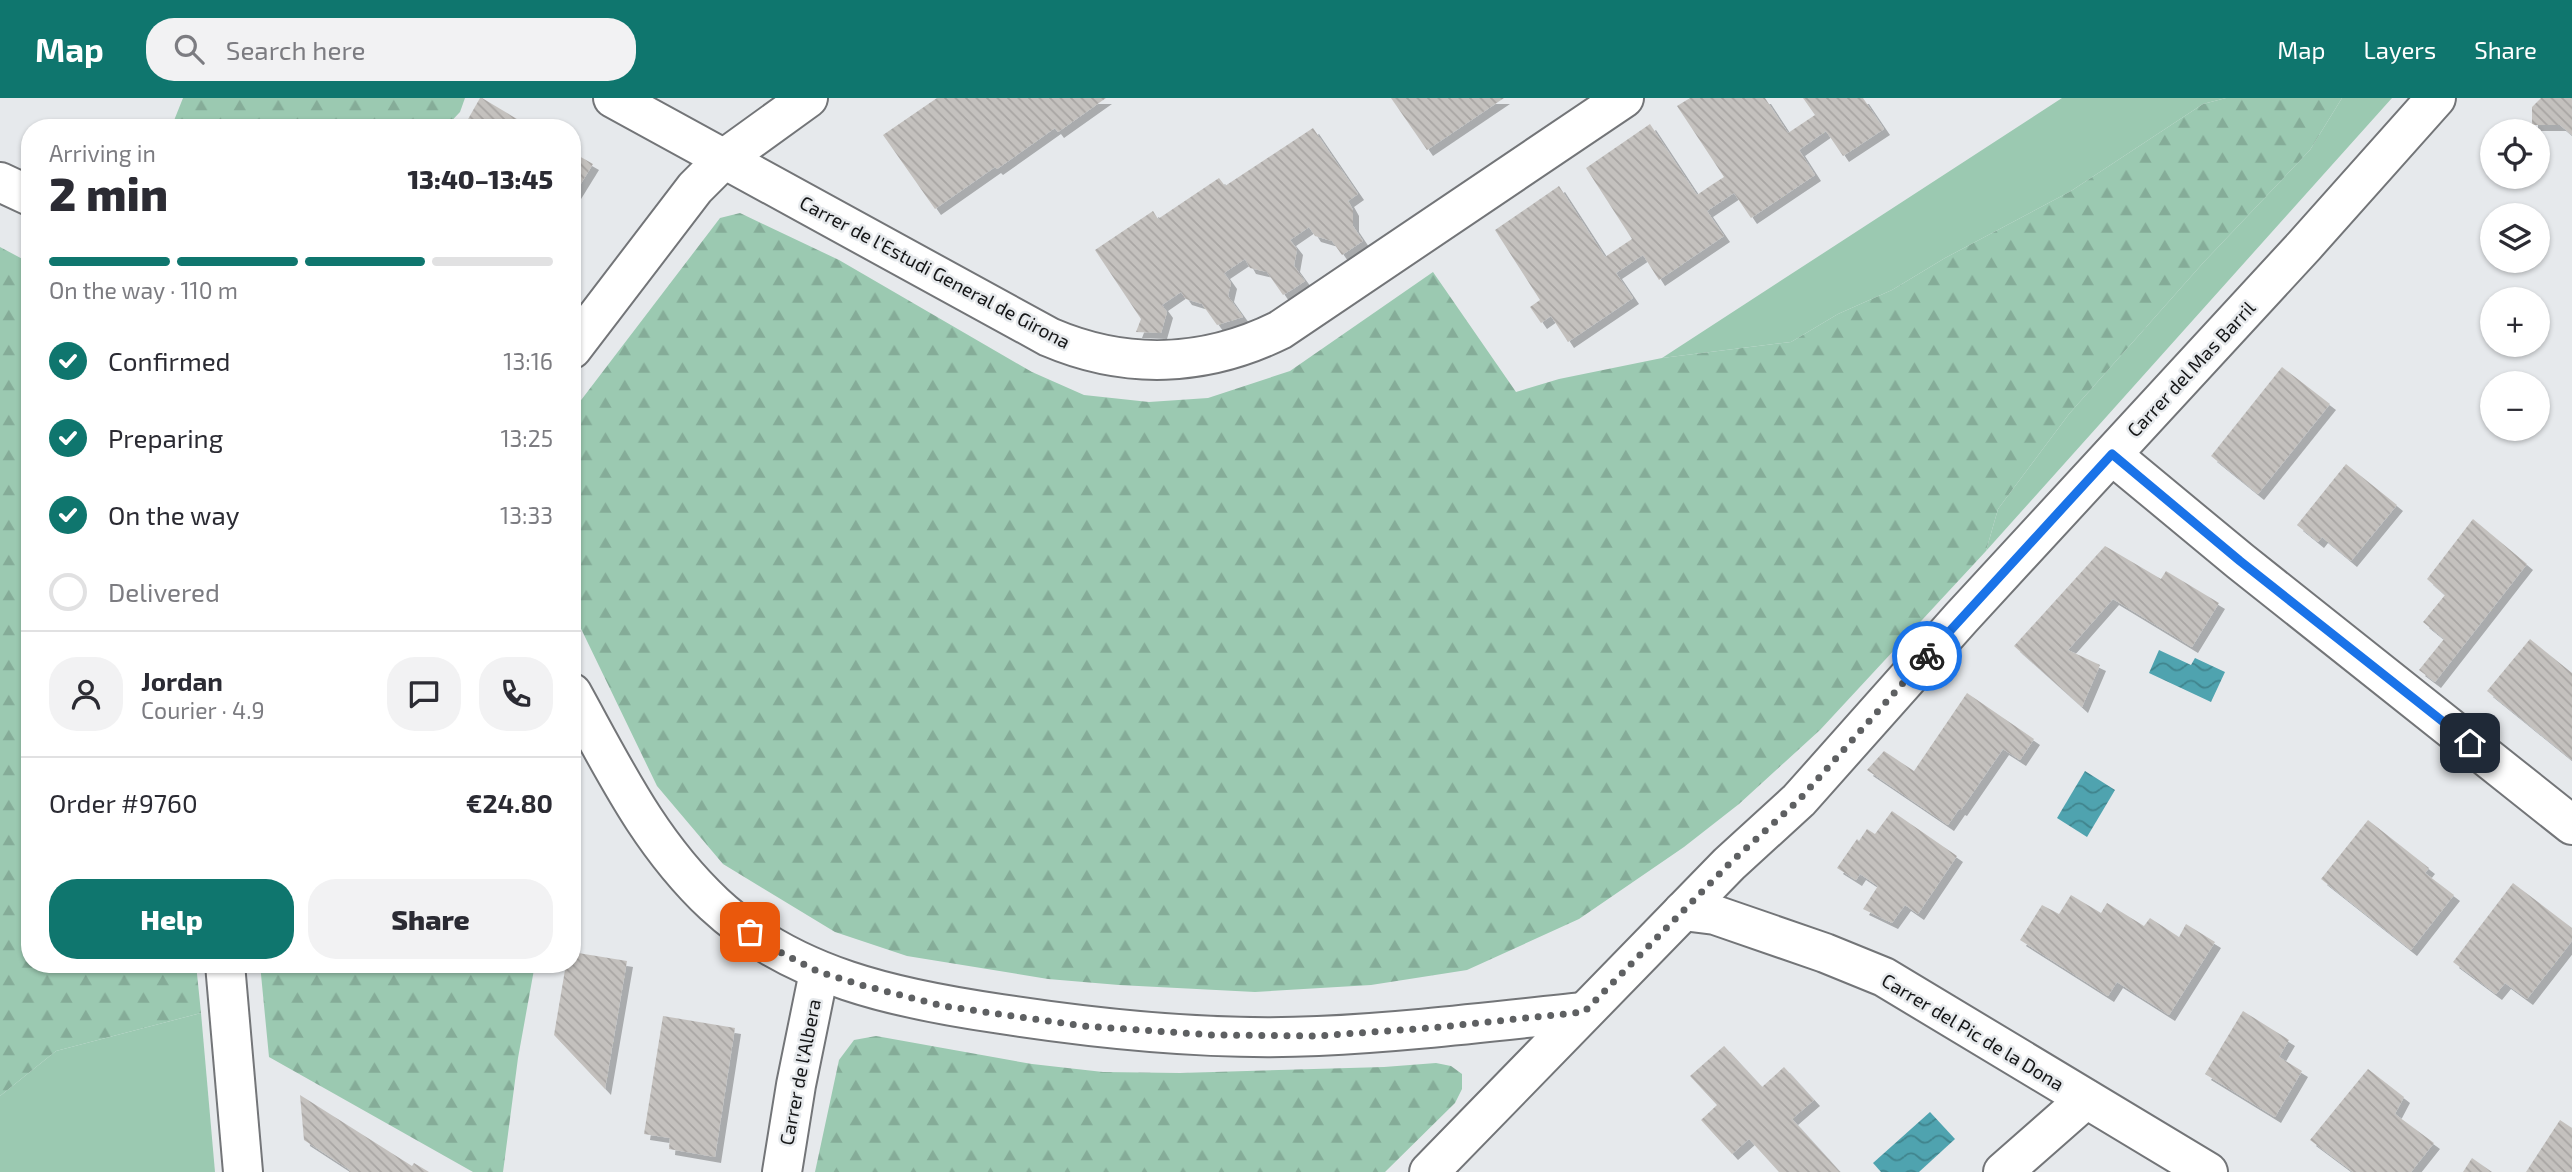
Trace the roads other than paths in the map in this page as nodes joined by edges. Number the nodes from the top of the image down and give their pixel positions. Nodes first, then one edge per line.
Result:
1 (613, 98) edge
2 (808, 98) edge
3 (1624, 98) edge
4 (2436, 98) edge
5 (725, 158) junction
6 (0, 182) edge
7 (21, 192) edge
8 (581, 337) edge
9 (2112, 454) junction
10 (581, 709) edge
11 (2572, 825) edge
12 (1683, 911) junction
13 (819, 972) junction
14 (226, 973) edge
15 (1584, 1012) junction
16 (2086, 1099) junction
17 (243, 1172) edge
18 (782, 1172) edge
19 (1429, 1172) edge
20 (2003, 1172) edge
21 (2208, 1172) edge

1 - 5 street, Carrer de l'Estudi General de Girona
2 - 5 street
3 - 5 street, Carrer de l'Estudi General de Girona
4 - 9 street, Carrer del Mas Barril
5 - 8 street
6 - 7 street
9 - 11 street
9 - 12 street, Carrer del Mas Barril
10 - 13 street
12 - 15 street, Carrer del Mas Barril
12 - 16 street, Carrer del Pic de la Dona
13 - 15 street
13 - 18 street, Carrer de l'Albera
14 - 17 street
15 - 19 street, Carrer del Mas Barril
16 - 20 street
16 - 21 street, Carrer del Pic de la Dona

